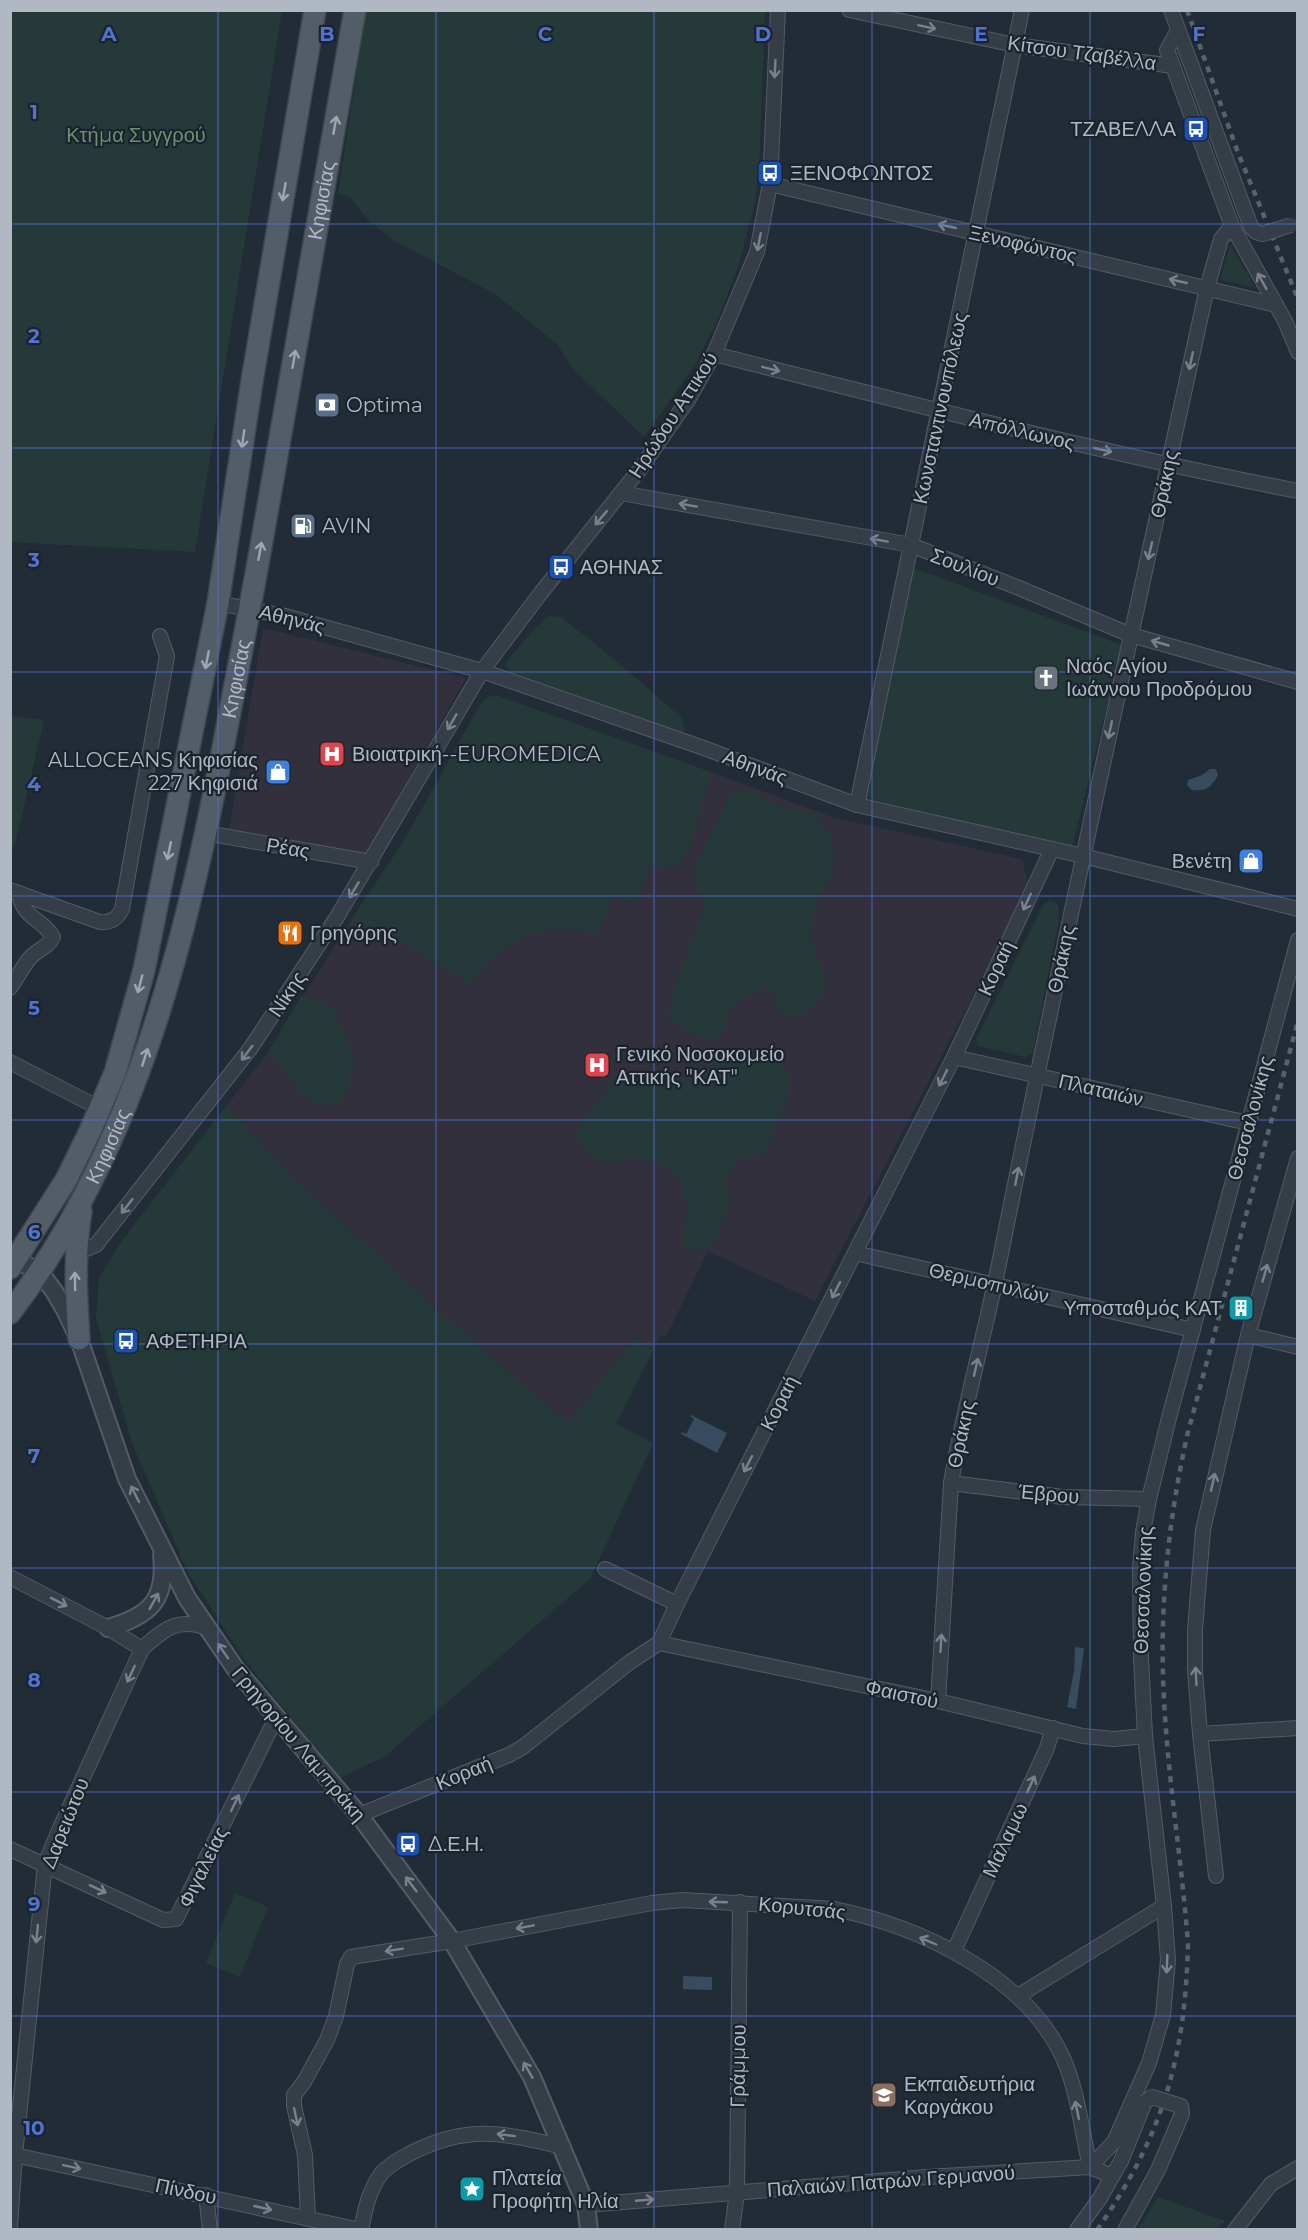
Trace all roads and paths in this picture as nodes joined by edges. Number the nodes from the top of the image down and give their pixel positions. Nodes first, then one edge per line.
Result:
1 (315, 10) edge
2 (355, 10) edge
3 (778, 10) edge
4 (849, 10) edge
5 (1022, 10) edge
6 (1171, 10) edge
7 (1178, 30) junction
8 (1015, 45) junction
9 (1173, 66) junction
10 (770, 184) junction
11 (1294, 220) edge
12 (1232, 226) junction
13 (976, 233) junction
14 (1207, 288) junction
15 (1276, 305) junction
16 (1298, 352) edge
17 (714, 354) junction
18 (939, 411) junction
19 (1169, 466) junction
20 (1298, 491) edge
21 (621, 493) junction
22 (911, 546) junction
23 (218, 603) junction
24 (250, 608) junction
25 (1131, 635) junction
26 (160, 636) dead end
27 (482, 671) junction
28 (1298, 682) edge
29 (857, 805) junction
30 (206, 833) junction
31 (1052, 849) junction
32 (1083, 856) junction
33 (370, 862) junction
34 (15, 892) edge
35 (1298, 909) edge
36 (1298, 940) edge
37 (10, 988) edge
38 (954, 1057) junction
39 (10, 1062) edge
40 (1037, 1075) junction
41 (99, 1108) junction
42 (1248, 1123) junction
43 (1298, 1158) edge
44 (84, 1197) junction
45 (77, 1240) junction
46 (855, 1253) junction
47 (13, 1264) edge
48 (39, 1271) junction
49 (995, 1284) junction
50 (10, 1313) edge
51 (1193, 1330) junction
52 (1248, 1335) junction
53 (80, 1339) junction
54 (1298, 1347) edge
55 (951, 1483) junction
56 (1149, 1499) junction
57 (161, 1547) junction
58 (605, 1569) dead end
59 (10, 1577) edge
60 (677, 1604) junction
61 (108, 1628) junction
62 (207, 1628) junction
63 (659, 1643) junction
64 (142, 1649) junction
65 (938, 1701) junction
66 (276, 1718) junction
67 (1053, 1728) junction
68 (1298, 1728) edge
69 (1200, 1734) junction
70 (1145, 1736) junction
71 (359, 1815) junction
72 (10, 1849) edge
73 (45, 1864) junction
74 (1216, 1876) dead end
75 (740, 1902) junction
76 (1164, 1906) junction
77 (452, 1941) junction
78 (954, 1952) junction
79 (1018, 1996) junction
80 (563, 2147) junction
81 (13, 2155) edge
82 (1090, 2167) junction
83 (1298, 2168) edge
84 (1112, 2176) junction
85 (737, 2192) junction
86 (206, 2195) junction
87 (586, 2205) junction
88 (308, 2218) junction
89 (10, 2226) edge
90 (210, 2229) edge
91 (361, 2229) edge
92 (589, 2229) edge
93 (732, 2229) edge
94 (1077, 2229) edge
95 (1125, 2229) edge
96 (1235, 2229) edge

1 -> 23 main road, Κηφισίας
24 -> 2 main road, Κηφισίας
3 -> 10 street, Ηρώδου Αττικού
4 -> 8 street, Κίτσου Τζαβέλλα
5 - 8 street, Κωνσταντινουπόλεως
6 - 7 street
7 - 9 street
7 - 11 street, bridge
8 - 9 street, Κίτσου Τζαβέλλα
8 - 13 street, Κωνσταντινουπόλεως
9 - 12 street
13 -> 10 street, Ξενοφώντος
10 -> 17 street, Ηρώδου Αττικού
12 - 14 street, Θράκης
15 -> 12 street
14 -> 13 street, Ξενοφώντος
13 - 18 street, Κωνσταντινουπόλεως
14 - 15 street, Ξενοφώντος
14 -> 19 street, Θράκης
15 - 16 street
17 -> 18 street, Απόλλωνος
17 - 21 street, Ηρώδου Αττικού
18 -> 19 street, Απόλλωνος
18 - 22 street, Κωνσταντινουπόλεως
19 - 20 street, Απόλλωνος
19 -> 25 street, Θράκης
22 -> 21 street, Σουλίου
21 -> 27 street, Ηρώδου Αττικού
22 - 25 street, Σουλίου
22 - 29 street, Κωνσταντινουπόλεως
23 - 24 street, Αθηνάς
23 -> 41 main road, Κηφισίας
24 - 27 street, Αθηνάς
24 - 30 main road, Κηφισίας
28 -> 25 street, Σουλίου
25 -> 32 street, Θράκης
26 - 34 street
27 - 29 street, Αθηνάς
27 -> 33 street, Νίκης
29 - 31 street, Αθηνάς
30 - 33 street, Ρέας
44 -> 30 main road, Κηφισίας
31 - 32 street, Αθηνάς
31 -> 38 street, Κοραή
32 - 35 street, Αθηνάς
32 - 40 street, Θράκης
33 -> 45 street, Νίκης
34 - 37 street
36 - 42 street, Θεσσαλονίκης
38 - 40 street, Πλαταιών
38 -> 46 street, Κοραή
39 - 41 street
40 - 42 street, Πλαταιών
49 -> 40 street, Θράκης
41 - 47 main road, Κηφισίας
42 - 51 street, Θεσσαλονίκης
52 -> 43 street
44 - 45 main road
44 - 48 main road, Κηφισίας
53 -> 45 main road
46 - 49 street, Θερμοπυλών
46 -> 60 street, Κοραή
47 - 48 street, Γρηγορίου Λαμπράκη
48 - 50 main road, Κηφισίας
48 - 53 street, Γρηγορίου Λαμπράκη
49 - 51 street, Θερμοπυλών
55 -> 49 street, Θράκης
51 - 56 street, Θεσσαλονίκης
52 - 54 street
69 -> 52 street
57 -> 53 street, Γρηγορίου Λαμπράκη
55 - 56 street, Έβρου
65 -> 55 street, Θράκης
56 - 70 street, Θεσσαλονίκης
61 -> 57 street
57 - 62 street, Γρηγορίου Λαμπράκη
58 - 60 street
59 -> 61 street
60 - 63 street, Κοραή
61 - 64 street
62 - 64 street, Δαρειώτου
66 -> 62 street, Γρηγορίου Λαμπράκη
63 - 65 street, Φαιστού
63 - 71 street, Κοραή
64 -> 73 street, Δαρειώτου
65 - 67 street, Φαιστού
66 - 71 street, Γρηγορίου Λαμπράκη
73 -> 66 street, Φιγαλείας
67 - 70 street, Φαιστού
78 -> 67 street, Μαλαμω
68 - 69 street
69 - 74 street
70 - 76 street, Θεσσαλονίκης
77 -> 71 street, Γρηγορίου Λαμπράκη
72 - 73 street
73 -> 81 street, Δαρειώτου
75 -> 77 street, Κορυτσάς
78 -> 75 street, Κορυτσάς
75 - 85 street, Γράμμου
76 - 79 street
76 -> 82 street, Θεσσαλονίκης
80 -> 77 street, Γρηγορίου Λαμπράκη
77 -> 88 street, Κορυτσάς
78 - 79 street, Κορυτσάς
82 -> 79 street, Κορυτσάς
80 - 87 street, Γρηγορίου Λαμπράκη
80 -> 91 street
81 -> 86 street, Πίνδου
81 - 89 street, Δαρειώτου
82 - 84 street, Παλαιών Πατρών Γερμανού
82 - 85 street, Παλαιών Πατρών Γερμανού
83 - 96 street
84 - 94 street
84 - 95 street, bridge
87 -> 85 street, Παλαιών Πατρών Γερμανού
85 - 93 street, Γράμμου
86 -> 88 street, Πίνδου
86 - 90 street
87 - 92 street, Γρηγορίου Λαμπράκη
88 - 91 street, Πίνδου

